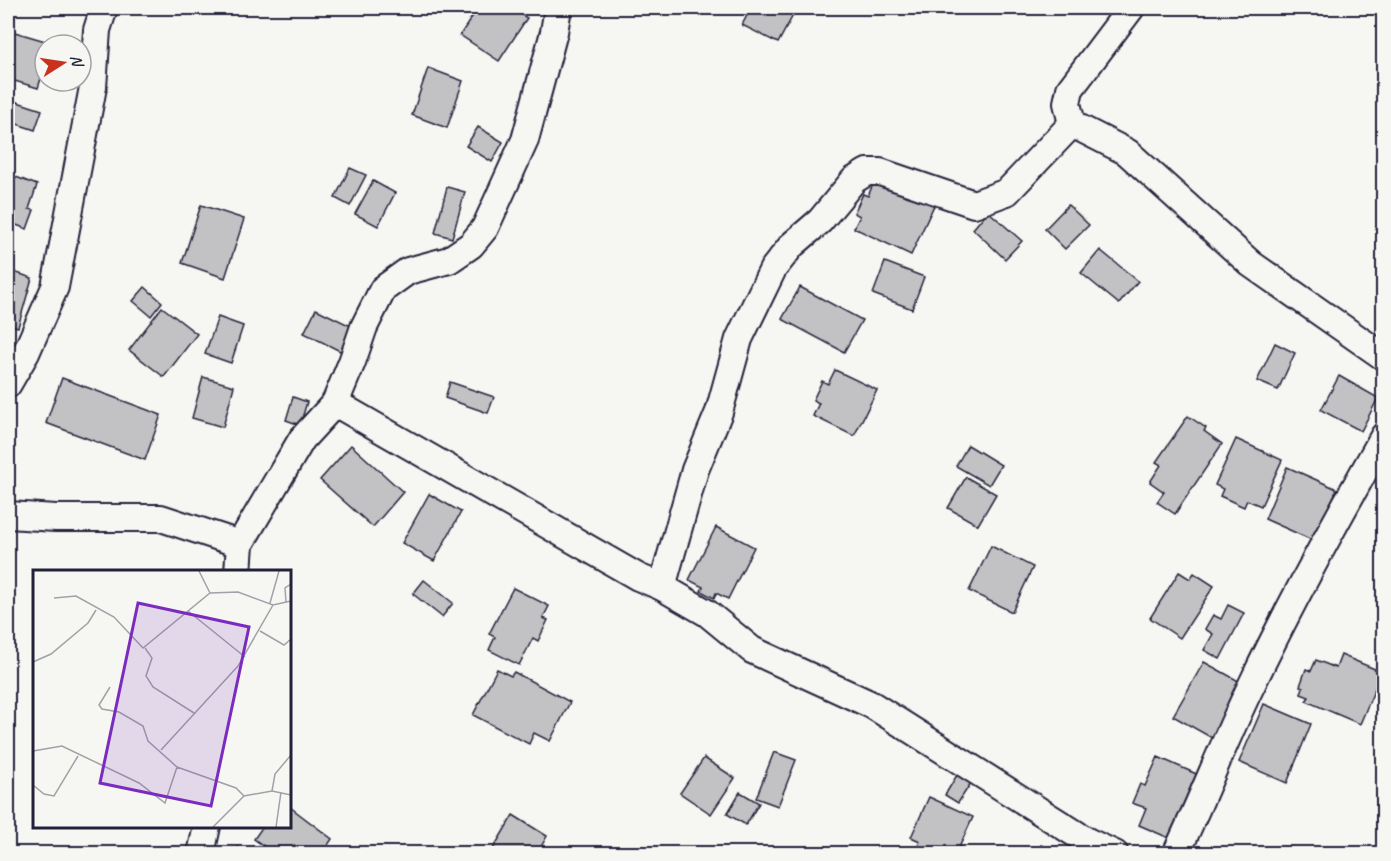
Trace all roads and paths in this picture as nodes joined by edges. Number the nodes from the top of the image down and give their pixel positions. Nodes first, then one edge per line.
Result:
1 (104, 8) edge
2 (558, 8) edge
3 (1131, 8) edge
4 (1072, 124) junction
5 (1383, 357) edge
6 (8, 384) edge
7 (335, 403) junction
8 (1383, 435) edge
9 (8, 515) edge
10 (240, 544) junction
11 (238, 570) edge
12 (662, 586) junction
13 (207, 828) edge
14 (201, 854) edge
15 (1115, 854) edge
16 (1176, 854) edge

1 - 6 street
2 - 7 street
3 - 4 street
4 - 5 street
4 - 12 street
7 - 10 street
7 - 12 street
8 - 16 street
9 - 10 street
10 - 11 street
12 - 15 street
13 - 14 street

